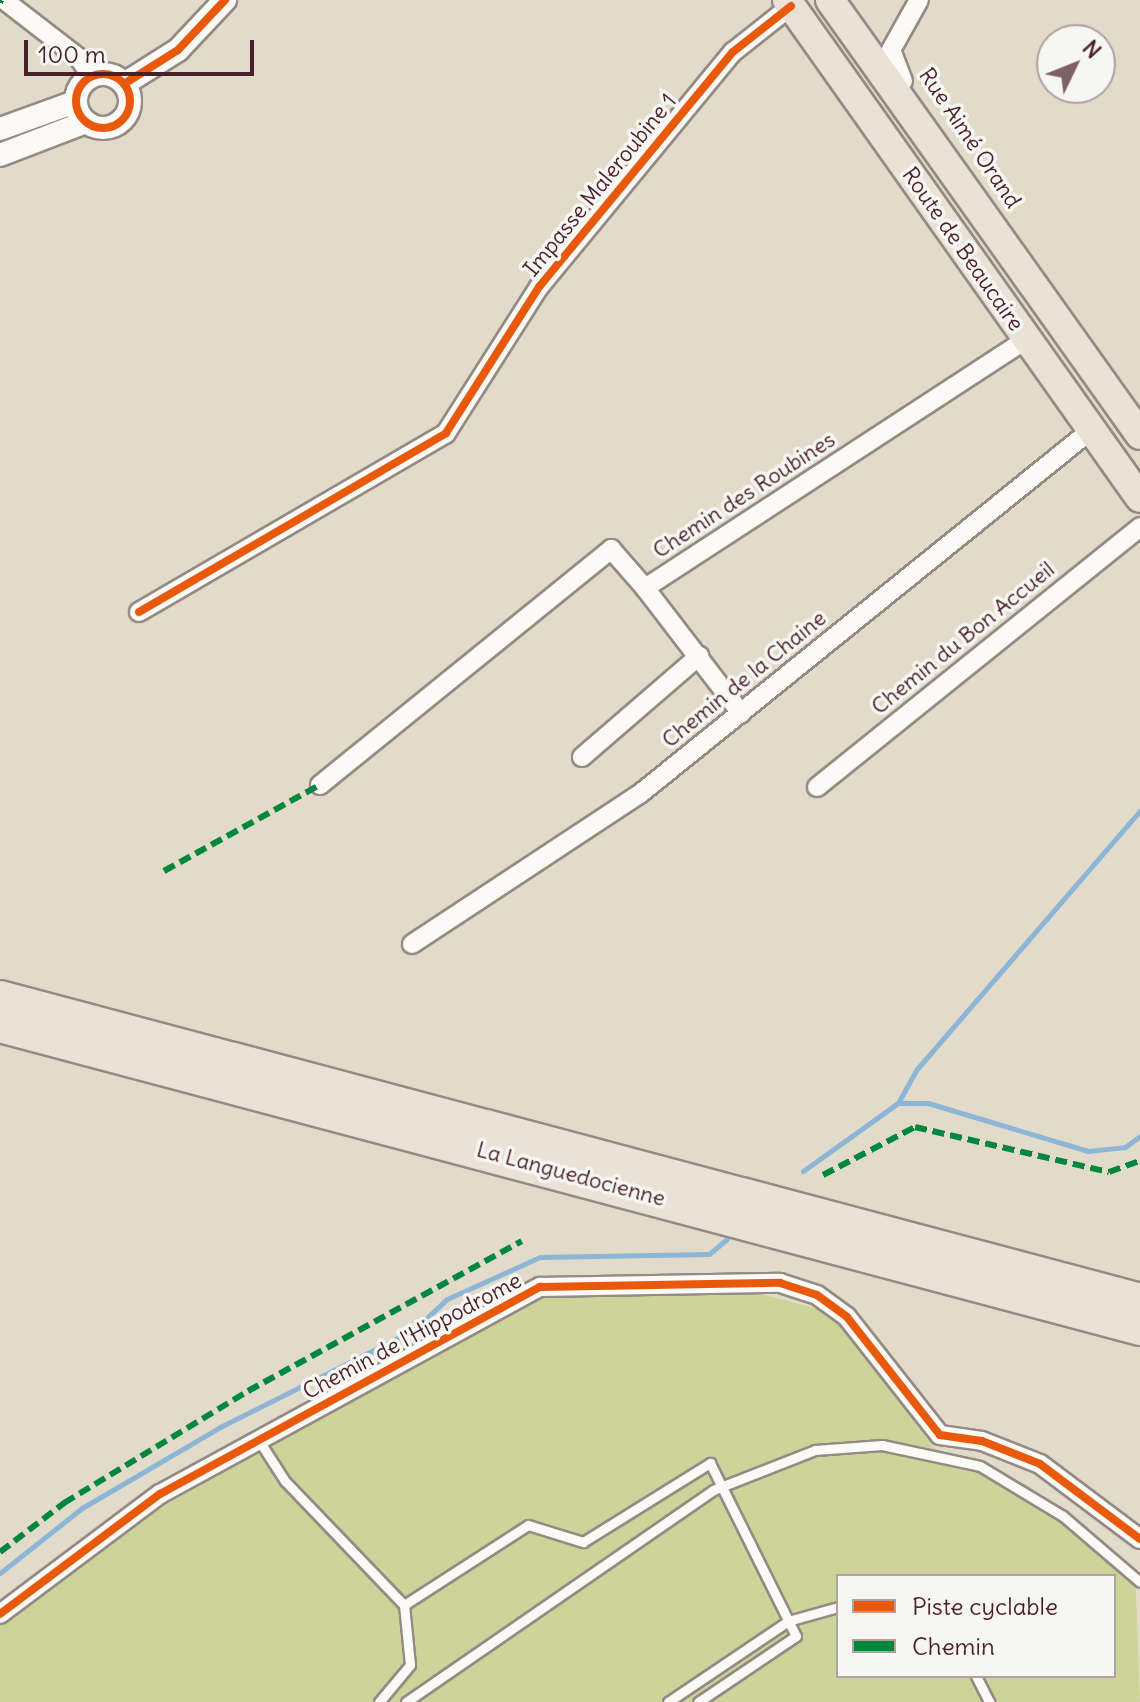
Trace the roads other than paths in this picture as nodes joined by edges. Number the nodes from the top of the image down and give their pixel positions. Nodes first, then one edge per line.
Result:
1 (4, 0) edge
2 (225, 0) edge
3 (830, 0) edge
4 (919, 0) edge
5 (789, 3) edge
6 (91, 76) junction
7 (124, 84) junction
8 (75, 102) junction
9 (86, 122) junction
10 (0, 129) edge
11 (0, 155) edge
12 (1018, 262) junction
13 (1027, 339) junction
14 (1091, 430) junction
15 (1140, 435) edge
16 (1140, 498) edge
17 (1140, 527) edge
18 (645, 588) junction
19 (139, 612) dead end
20 (699, 656) junction
21 (741, 713) junction
22 (582, 757) dead end
23 (320, 785) dead end
24 (817, 787) dead end
25 (412, 944) dead end
26 (0, 997) edge
27 (0, 1026) edge
28 (1140, 1300) edge
29 (1140, 1329) edge
30 (257, 1439) junction
31 (721, 1485) junction
32 (1140, 1539) edge
33 (1140, 1582) edge
34 (404, 1605) junction
35 (836, 1608) edge
36 (0, 1614) edge
37 (788, 1621) junction
38 (977, 1678) edge
39 (379, 1702) edge
40 (406, 1702) edge
41 (668, 1702) edge
42 (698, 1702) edge
43 (989, 1702) edge

1 - 6 street
2 - 7 street
3 - 12 main road, Route de Beaucaire
4 - 12 street, Rue Aimé Orand
5 - 13 main road, Route de Beaucaire
5 - 19 street, Impasse Maleroubine 1
6 - 7 street
6 - 8 street
7 - 9 street
8 - 9 street
8 - 10 street
9 - 11 street
12 - 15 main road, Route de Beaucaire
13 - 14 main road, Route de Beaucaire
13 - 18 street, Chemin des Roubines
14 - 16 main road, Route de Beaucaire
14 - 21 street, Chemin de la Chaine
17 - 24 street, Chemin du Bon Accueil
18 - 20 street
18 - 23 street, Chemin des Roubines
20 - 21 street
20 - 22 street
21 - 25 street, Chemin de la Chaine
26 - 28 highway, La Languedocienne
27 - 29 highway, La Languedocienne
30 - 32 street, Chemin de l'Hippodrome
30 - 34 lane
30 - 36 street, Chemin de l'Hippodrome
31 - 33 lane
31 - 34 lane
31 - 37 lane
31 - 40 lane
34 - 39 lane
35 - 37 lane
37 - 41 lane
37 - 42 lane
38 - 43 lane

